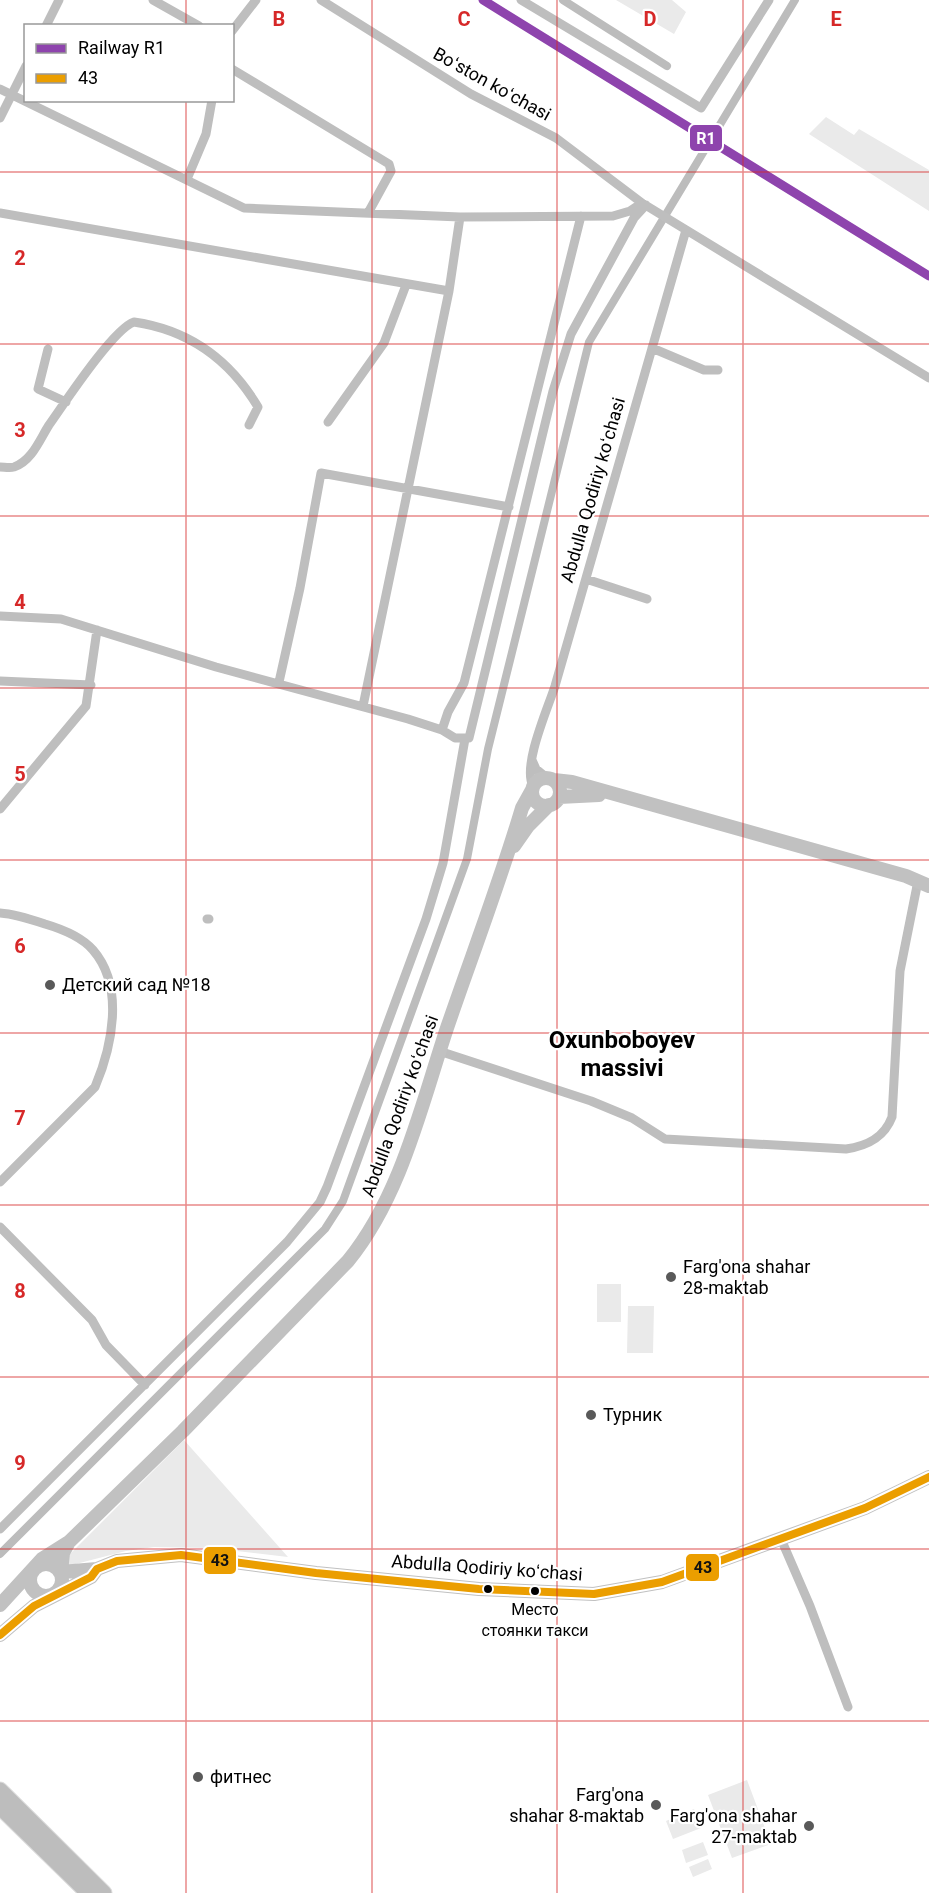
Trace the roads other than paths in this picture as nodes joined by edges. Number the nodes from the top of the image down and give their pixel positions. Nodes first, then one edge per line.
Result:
1 (59, 0) edge
2 (153, 0) edge
3 (256, 0) edge
4 (321, 0) edge
5 (521, 0) edge
6 (769, 0) edge
7 (47, 24) edge
8 (195, 24) edge
9 (234, 28) edge
10 (24, 70) edge
11 (234, 70) edge
12 (0, 89) edge
13 (11, 94) junction
14 (24, 100) edge
15 (28, 102) edge
16 (212, 102) edge
17 (0, 118) edge
18 (187, 179) junction
19 (648, 206) junction
20 (0, 213) edge
21 (368, 213) junction
22 (581, 216) junction
23 (460, 217) junction
24 (686, 230) junction
25 (406, 285) junction
26 (449, 291) junction
27 (652, 348) junction
28 (48, 349) dead end
29 (718, 370) dead end
30 (929, 378) edge
31 (66, 402) junction
32 (328, 422) dead end
33 (249, 424) dead end
34 (0, 467) edge
35 (409, 488) junction
36 (509, 507) junction
37 (586, 579) junction
38 (647, 599) dead end
39 (0, 616) edge
40 (97, 630) junction
41 (0, 681) edge
42 (279, 682) junction
43 (91, 685) junction
44 (363, 706) junction
45 (442, 730) junction
46 (469, 738) junction
47 (532, 760) junction
48 (550, 779) junction
49 (532, 788) junction
50 (607, 794) junction
51 (554, 801) junction
52 (0, 809) edge
53 (508, 855) junction
54 (924, 884) edge
55 (0, 913) edge
56 (439, 1051) junction
57 (0, 1182) edge
58 (0, 1227) edge
59 (145, 1385) junction
60 (929, 1477) edge
61 (0, 1528) edge
62 (782, 1539) junction
63 (69, 1542) junction
64 (97, 1569) junction
65 (33, 1570) junction
66 (61, 1572) junction
67 (55, 1595) junction
68 (0, 1605) edge
69 (0, 1635) edge
70 (848, 1707) dead end
71 (0, 1790) edge
72 (0, 1807) edge
73 (88, 1893) edge
74 (104, 1893) edge

1 - 7 street
2 - 8 street
3 - 9 street
4 - 19 street, Boʻston koʻchasi
5 - 6 street
10 - 13 street
11 - 21 street
12 - 13 street
13 - 14 street
13 - 17 street
15 - 18 street
16 - 18 street
18 - 21 street
19 - 22 street
19 - 24 street, Boʻston koʻchasi
19 - 46 street
20 - 25 street
21 - 23 street
22 - 23 street
22 - 36 street
23 - 26 street
24 - 27 street, Abdulla Qodiriy koʻchasi
24 - 30 street, Boʻston koʻchasi
25 - 26 street
25 - 32 street
26 - 35 street
27 - 29 street
27 - 37 street, Abdulla Qodiriy koʻchasi
28 - 31 street
31 - 33 street
31 - 34 street
35 - 36 street
35 - 42 street
35 - 44 street
36 - 45 street
37 - 38 street
37 - 47 street, Abdulla Qodiriy koʻchasi
39 - 40 street
40 - 42 street
40 - 43 street
41 - 43 street
42 - 44 street
43 - 52 street
44 - 45 street
45 - 46 street
46 - 59 street
47 - 48 street
47 - 49 street, Abdulla Qodiriy koʻchasi
48 - 49 street
48 - 50 street
48 - 51 street
49 - 51 street
49 - 53 street, Abdulla Qodiriy koʻchasi
50 - 51 street
50 - 54 street
51 - 53 street, Abdulla Qodiriy koʻchasi
53 - 56 street, Abdulla Qodiriy koʻchasi
54 - 56 street
55 - 57 street
56 - 63 street, Abdulla Qodiriy koʻchasi
58 - 59 street
59 - 61 street
60 - 62 street, Abdulla Qodiriy koʻchasi
62 - 64 street, Abdulla Qodiriy koʻchasi
62 - 70 street
63 - 65 street, Abdulla Qodiriy koʻchasi
63 - 66 street
64 - 66 street, Abdulla Qodiriy koʻchasi
64 - 67 street, Abdulla Qodiriy koʻchasi
65 - 66 street
65 - 67 street
65 - 68 street, Abdulla Qodiriy koʻchasi
66 - 67 street
67 - 69 street, Abdulla Qodiriy koʻchasi
71 - 74 main road
72 - 73 main road

